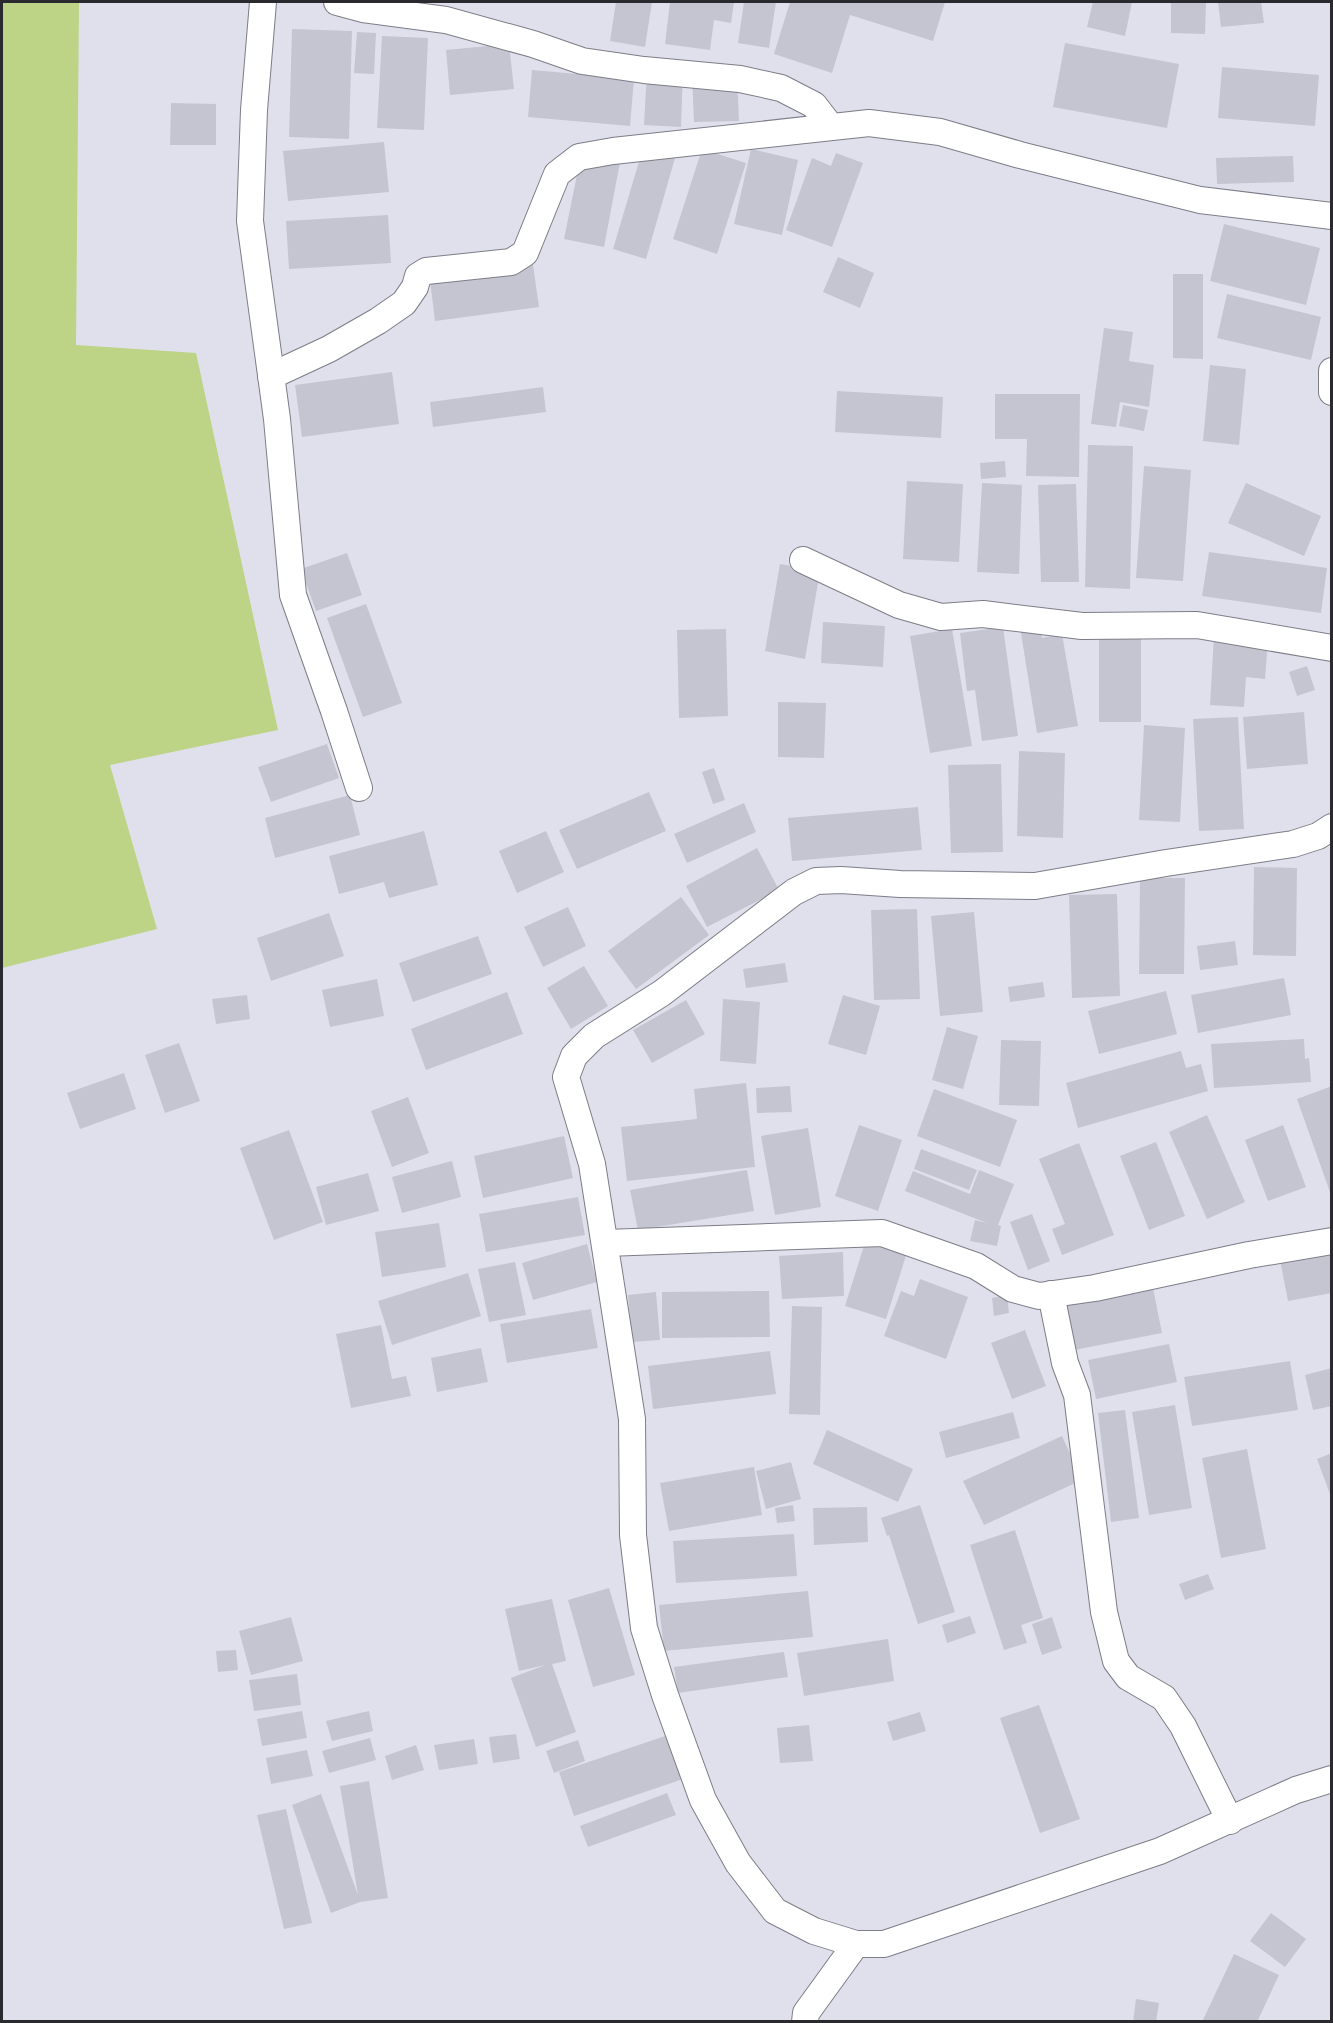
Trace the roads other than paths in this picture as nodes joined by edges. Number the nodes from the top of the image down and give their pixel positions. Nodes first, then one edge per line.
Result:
1 (263, 2) edge
2 (337, 2) edge
3 (831, 127) junction
4 (1332, 216) edge
5 (1332, 371) edge
6 (271, 376) junction
7 (1332, 392) edge
8 (802, 560) dead end
9 (1332, 648) edge
10 (359, 788) dead end
11 (1332, 827) edge
12 (1332, 1241) edge
13 (606, 1244) junction
14 (1051, 1294) junction
15 (1332, 1779) edge
16 (1230, 1821) junction
17 (856, 1944) junction
18 (805, 2022) edge

1 - 6 street
2 - 3 street
3 - 4 street
3 - 6 street
5 - 7 street
6 - 10 street
8 - 9 street
11 - 13 street
12 - 14 street
13 - 14 street
13 - 17 street
14 - 16 street
15 - 16 street
16 - 17 street
17 - 18 street

